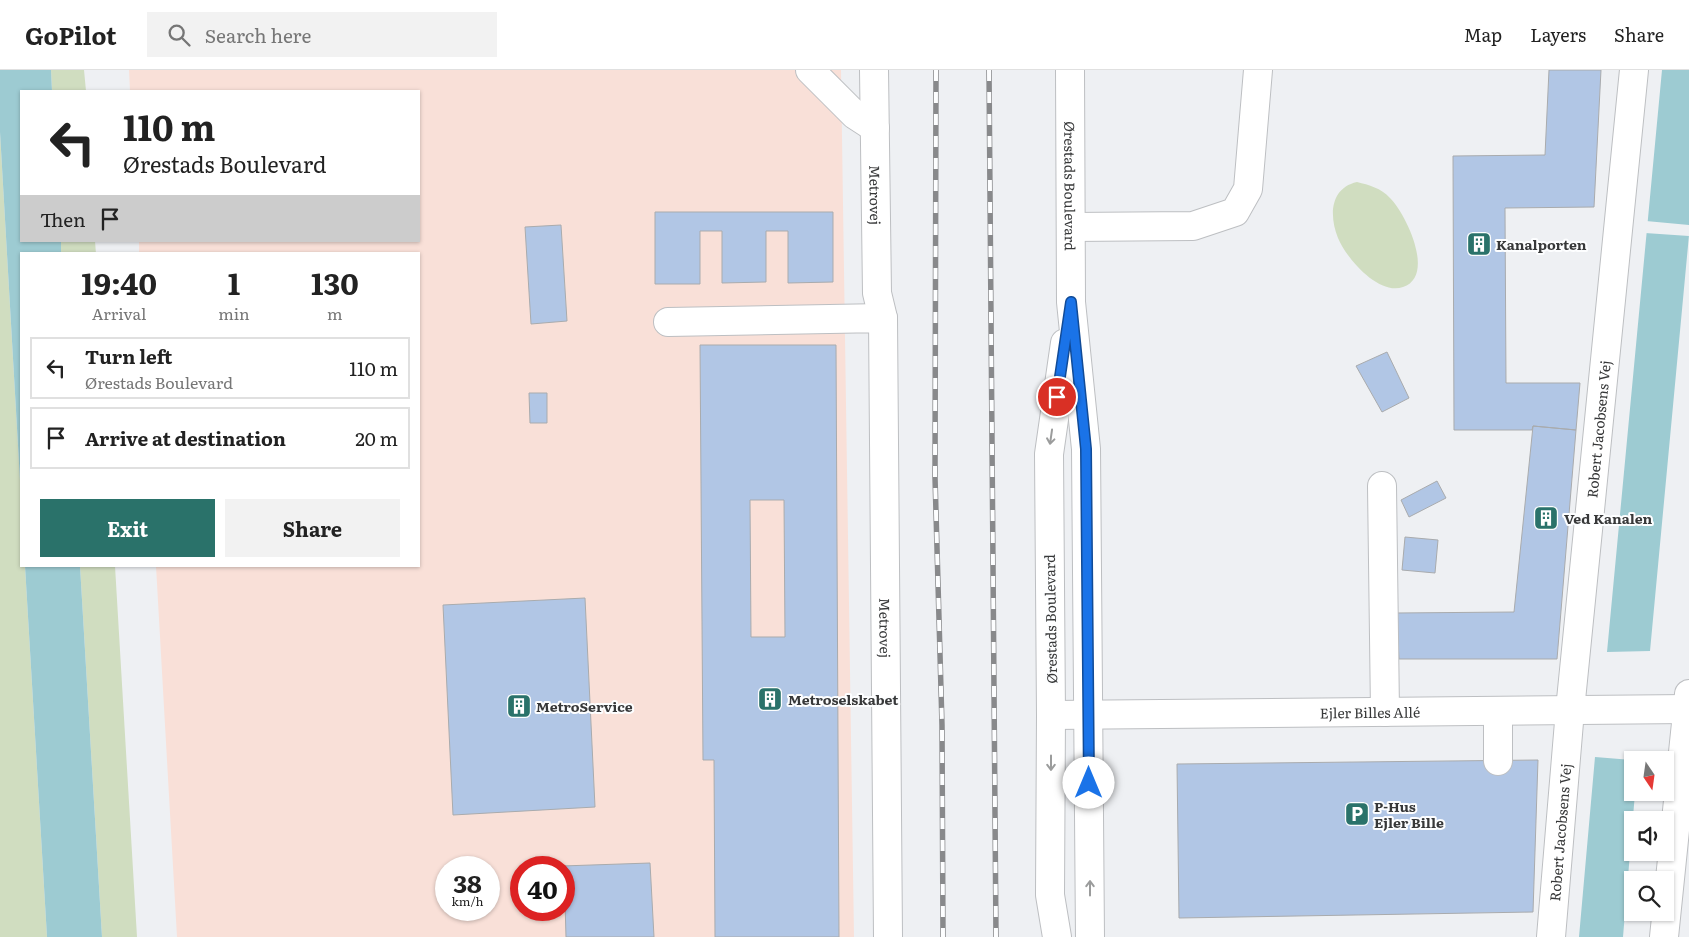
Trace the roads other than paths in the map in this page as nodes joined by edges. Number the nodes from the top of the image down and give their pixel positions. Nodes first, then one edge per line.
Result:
1 (810, 70) edge
2 (874, 70) edge
3 (1070, 70) edge
4 (1258, 70) edge
5 (1634, 70) edge
6 (875, 128) junction
7 (1071, 227) junction
8 (1071, 302) junction
9 (883, 318) junction
10 (668, 322) dead end
11 (1382, 486) dead end
12 (1688, 704) edge
13 (1570, 710) junction
14 (1498, 711) junction
15 (1385, 712) junction
16 (1051, 715) junction
17 (1088, 715) junction
18 (1498, 761) dead end
19 (1681, 849) edge
20 (888, 937) edge
21 (1057, 937) edge
22 (1090, 937) edge
23 (1551, 937) edge
24 (1664, 937) edge

1 - 6 street
2 - 6 street, Metrovej
3 - 7 street, Ørestads Boulevard
4 - 7 street
5 - 13 street, Robert Jacobsens Vej
6 - 9 street, Metrovej
7 - 8 street, Ørestads Boulevard
8 -> 16 street, Ørestads Boulevard
8 - 17 street, Ørestads Boulevard
9 - 10 street
9 - 20 street, Metrovej
11 - 15 street
12 - 13 street, Ejler Billes Allé
12 - 19 street
13 - 14 street, Ejler Billes Allé
13 - 23 street, Robert Jacobsens Vej
14 - 15 street, Ejler Billes Allé
14 - 18 street
15 - 17 street, Ejler Billes Allé
16 - 17 street, Ejler Billes Allé
16 -> 21 street, Ørestads Boulevard
22 -> 17 street, Ørestads Boulevard
19 - 24 street

